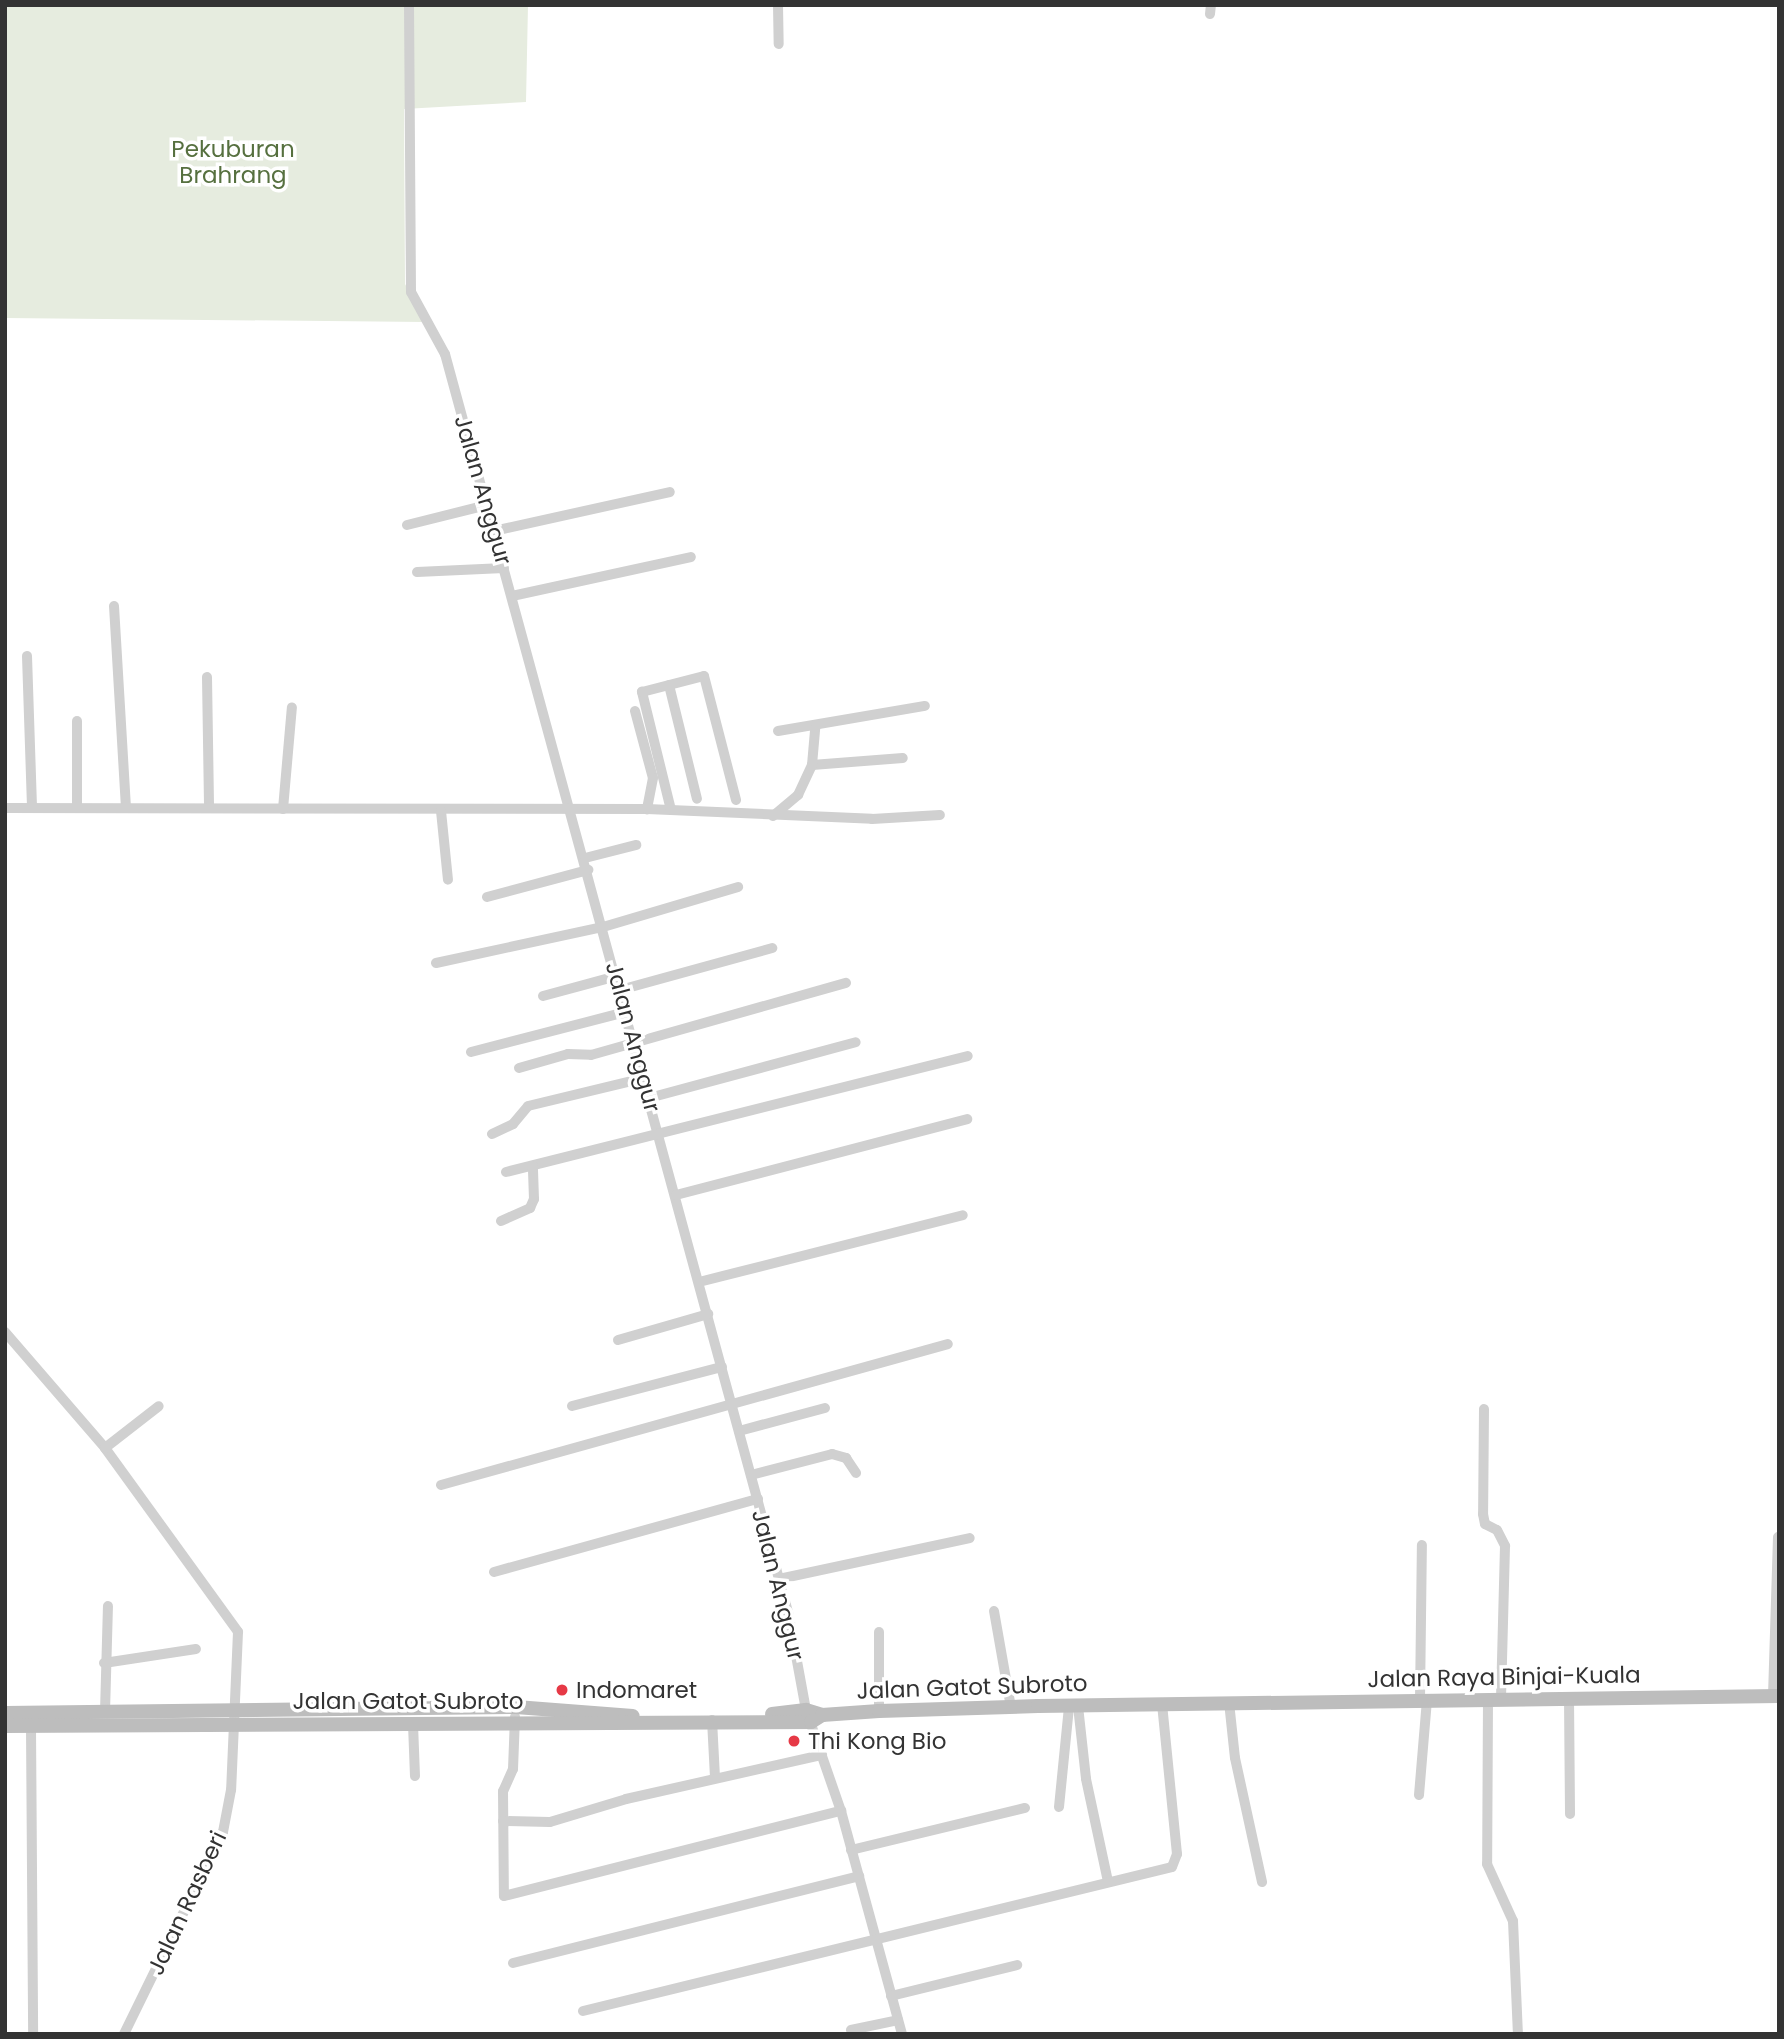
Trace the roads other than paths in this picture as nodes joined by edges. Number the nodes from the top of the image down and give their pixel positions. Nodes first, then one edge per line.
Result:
1 (409, 5) edge
2 (778, 5) edge
3 (779, 44) dead end
4 (670, 492) dead end
5 (487, 505) junction
6 (407, 525) dead end
7 (494, 531) junction
8 (691, 557) dead end
9 (504, 568) junction
10 (417, 572) dead end
11 (512, 596) junction
12 (114, 606) dead end
13 (27, 656) dead end
14 (207, 677) dead end
15 (669, 685) junction
16 (925, 705) dead end
17 (292, 707) dead end
18 (635, 711) dead end
19 (77, 721) dead end
20 (815, 727) junction
21 (778, 731) dead end
22 (903, 758) dead end
23 (812, 765) junction
24 (697, 799) dead end
25 (736, 800) dead end
26 (209, 807) junction
27 (5, 808) edge
28 (32, 808) junction
29 (77, 808) junction
30 (127, 808) junction
31 (283, 809) junction
32 (647, 809) junction
33 (671, 810) junction
34 (441, 811) junction
35 (572, 811) junction
36 (940, 815) dead end
37 (773, 816) junction
38 (636, 845) dead end
39 (585, 858) junction
40 (588, 870) junction
41 (448, 880) dead end
42 (738, 887) dead end
43 (487, 897) dead end
44 (603, 927) junction
45 (772, 948) dead end
46 (436, 963) dead end
47 (617, 976) junction
48 (846, 983) dead end
49 (620, 990) junction
50 (543, 996) dead end
51 (626, 1012) junction
52 (634, 1041) junction
53 (856, 1042) dead end
54 (471, 1052) dead end
55 (968, 1055) dead end
56 (519, 1068) dead end
57 (644, 1078) junction
58 (649, 1098) junction
59 (967, 1119) dead end
60 (659, 1132) junction
61 (492, 1134) dead end
62 (533, 1166) junction
63 (506, 1172) dead end
64 (676, 1195) junction
65 (962, 1215) dead end
66 (501, 1221) dead end
67 (699, 1282) junction
68 (708, 1314) junction
69 (5, 1332) edge
70 (618, 1340) dead end
71 (948, 1345) dead end
72 (722, 1367) junction
73 (732, 1404) junction
74 (159, 1406) dead end
75 (572, 1406) dead end
76 (825, 1408) dead end
77 (1484, 1409) dead end
78 (739, 1431) junction
79 (105, 1448) junction
80 (856, 1473) dead end
81 (751, 1475) junction
82 (441, 1485) dead end
83 (758, 1499) junction
84 (1778, 1537) edge
85 (970, 1538) dead end
86 (1422, 1545) dead end
87 (494, 1572) dead end
88 (779, 1579) junction
89 (108, 1606) dead end
90 (994, 1611) dead end
91 (878, 1632) dead end
92 (196, 1649) dead end
93 (104, 1663) junction
94 (1776, 1696) edge
95 (1569, 1698) junction
96 (1495, 1699) junction
97 (1423, 1700) junction
98 (1229, 1702) junction
99 (1162, 1705) junction
100 (1074, 1706) junction
101 (516, 1707) junction
102 (1011, 1707) junction
103 (879, 1711) junction
104 (105, 1712) junction
105 (5, 1713) edge
106 (813, 1716) junction
107 (233, 1717) junction
108 (631, 1720) junction
109 (712, 1720) junction
110 (515, 1723) junction
111 (413, 1724) junction
112 (5, 1726) edge
113 (31, 1727) junction
114 (822, 1755) junction
115 (415, 1776) dead end
116 (715, 1777) junction
117 (1419, 1795) dead end
118 (1059, 1807) dead end
119 (1025, 1808) dead end
120 (841, 1811) junction
121 (1570, 1814) dead end
122 (503, 1821) junction
123 (851, 1850) junction
124 (859, 1876) junction
125 (1108, 1882) junction
126 (1262, 1882) dead end
127 (875, 1940) junction
128 (513, 1963) dead end
129 (1017, 1965) dead end
130 (891, 1996) junction
131 (583, 2011) dead end
132 (898, 2020) junction
133 (851, 2030) dead end
134 (33, 2034) edge
135 (124, 2034) edge
136 (902, 2034) edge
137 (1518, 2034) edge

1 - 5 street, Jalan Anggur
2 - 3 street
4 - 7 street
5 - 6 street
5 - 7 street, Jalan Anggur
7 - 9 street, Jalan Anggur
8 - 11 street
9 - 10 street
9 - 11 street, Jalan Anggur
11 - 35 street, Jalan Anggur
12 - 30 street
13 - 28 street
14 - 26 street
15 - 24 street
15 - 25 street
15 - 33 street
16 - 20 street
17 - 31 street
18 - 32 street
19 - 29 street
20 - 21 street
20 - 23 street
22 - 23 street
23 - 37 street
26 - 30 street
26 - 31 street
27 - 28 street
28 - 29 street
29 - 30 street
31 - 34 street
32 - 33 street
32 - 35 street
33 - 37 street
34 - 35 street
34 - 41 street
35 - 39 street, Jalan Anggur
36 - 37 street
38 - 39 street
39 - 40 street, Jalan Anggur
40 - 43 street
40 - 44 street, Jalan Anggur
42 - 44 street
44 - 46 street
44 - 47 street, Jalan Anggur
45 - 49 street
47 - 49 street, Jalan Anggur
47 - 50 street
48 - 52 street
49 - 51 street, Jalan Anggur
51 - 52 street, Jalan Anggur
51 - 54 street
52 - 56 street
52 - 57 street, Jalan Anggur
53 - 58 street
55 - 60 street
57 - 58 street, Jalan Anggur
57 - 61 street
58 - 60 street, Jalan Anggur
59 - 64 street
60 - 62 street
60 - 64 street, Jalan Anggur
62 - 63 street
62 - 66 street
64 - 67 street, Jalan Anggur
65 - 67 street
67 - 68 street, Jalan Anggur
68 - 70 street
68 - 72 street, Jalan Anggur
69 - 79 street, Jalan Rasberi
71 - 73 street
72 - 73 street, Jalan Anggur
72 - 75 street
73 - 78 street, Jalan Anggur
73 - 82 street
74 - 79 street
76 - 78 street
77 - 96 street
78 - 81 street, Jalan Anggur
79 - 107 street, Jalan Rasberi
80 - 81 street
81 - 83 street, Jalan Anggur
83 - 87 street
83 - 88 street, Jalan Anggur
84 - 94 street
85 - 88 street
86 - 97 street
88 - 106 street, Jalan Anggur
89 - 93 street
90 - 102 street
91 - 103 street
92 - 93 street
93 - 104 street
94 - 95 main road, Jalan Raya Binjai-Kuala
95 - 96 main road, Jalan Raya Binjai-Kuala
95 - 121 street
96 - 97 main road, Jalan Raya Binjai-Kuala
96 - 137 street
97 - 98 main road, Jalan Raya Binjai-Kuala
97 - 117 street
98 - 99 main road, Jalan Gatot Subroto
98 - 126 street
99 - 100 main road, Jalan Gatot Subroto
99 - 125 street
100 - 102 main road, Jalan Gatot Subroto
100 - 118 street
100 - 125 street
101 - 107 main road
101 - 108 main road
101 - 110 street
102 - 103 main road, Jalan Gatot Subroto
103 - 106 main road, Jalan Gatot Subroto
104 - 105 main road
104 - 107 main road
106 - 108 main road
106 - 109 main road, Jalan Gatot Subroto
106 - 114 street, Jalan Anggur
107 - 111 main road, Jalan Gatot Subroto
107 - 113 main road, Jalan Gatot Subroto
107 - 135 street, Jalan Rasberi
108 - 109 main road, Jalan Gatot Subroto
108 - 110 main road, Jalan Gatot Subroto
109 - 116 street
110 - 111 main road, Jalan Gatot Subroto
110 - 122 street
111 - 115 street
112 - 113 main road, Jalan Gatot Subroto
113 - 134 street
114 - 116 street
114 - 120 street, Jalan Anggur
116 - 122 street
119 - 123 street
120 - 122 street
120 - 123 street, Jalan Anggur
123 - 124 street, Jalan Anggur
124 - 127 street, Jalan Anggur
124 - 128 street
125 - 127 street
127 - 130 street, Jalan Anggur
127 - 131 street
129 - 130 street
130 - 132 street, Jalan Anggur
132 - 133 street
132 - 136 street, Jalan Anggur

